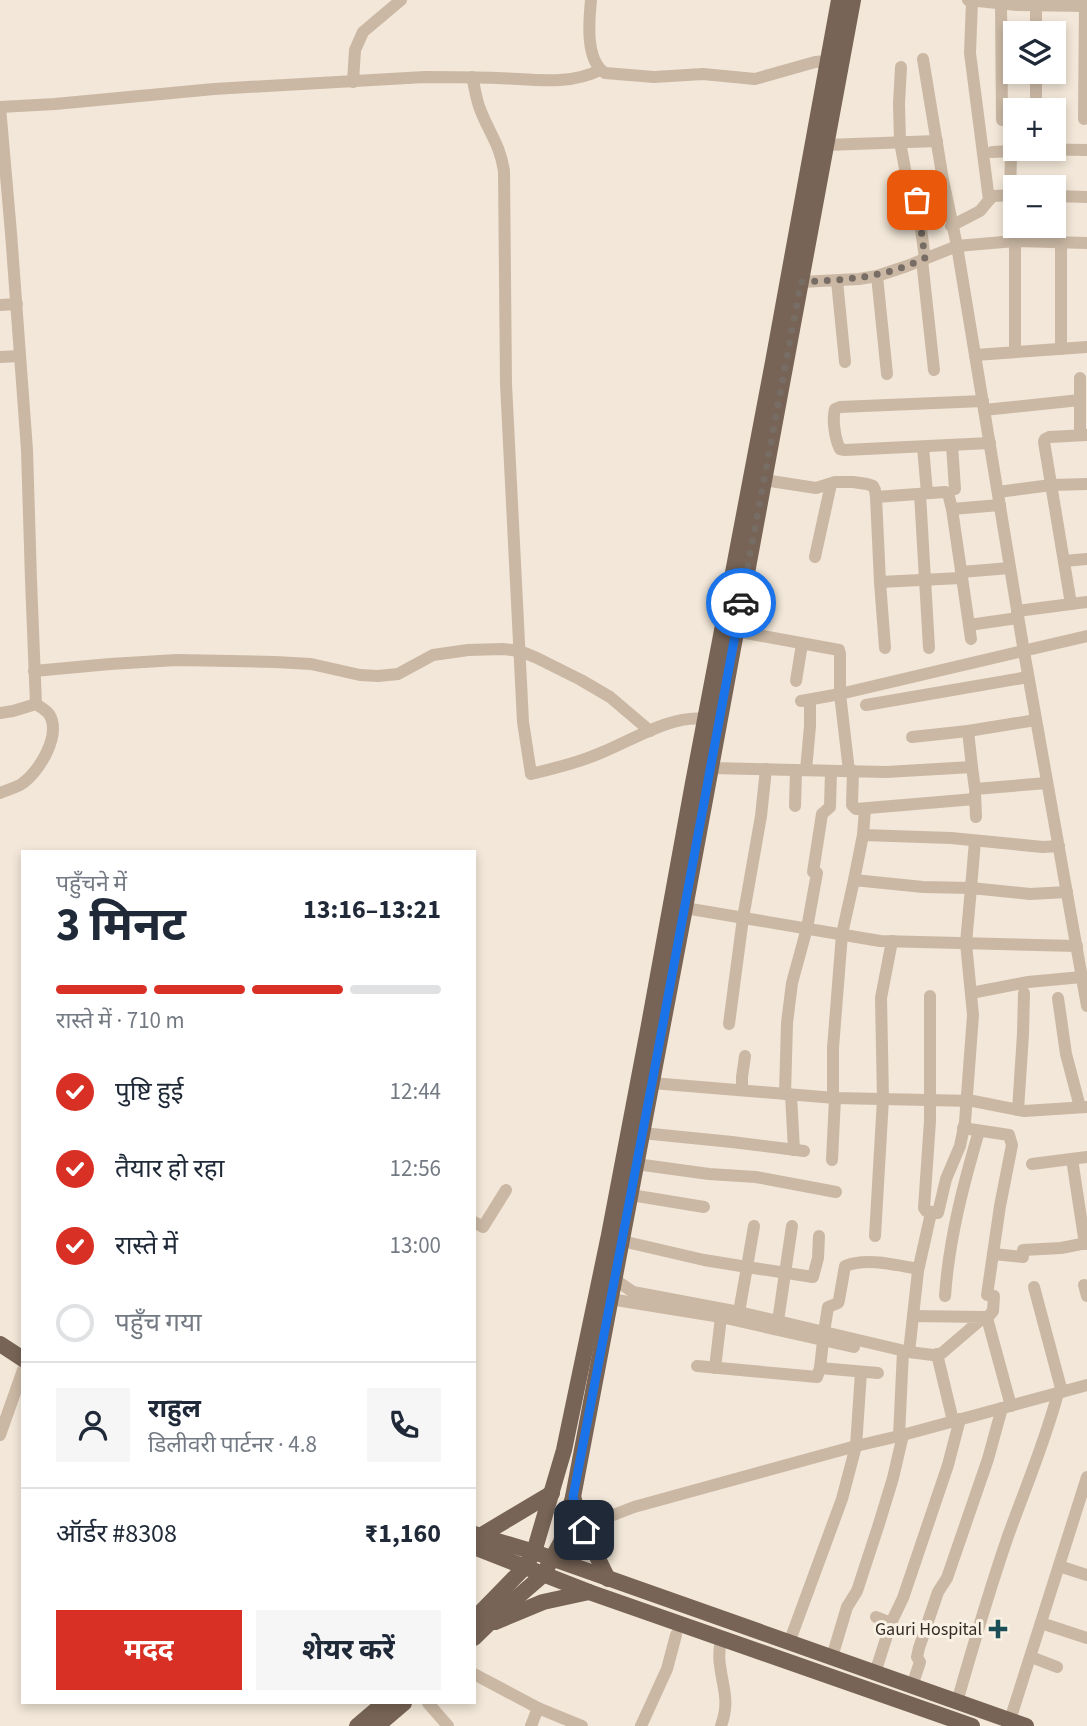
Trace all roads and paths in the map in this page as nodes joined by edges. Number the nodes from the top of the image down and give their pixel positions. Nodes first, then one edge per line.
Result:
1 (401, 0) edge
2 (591, 0) edge
3 (839, 0) edge
4 (853, 0) edge
5 (970, 0) edge
6 (1001, 3) junction
7 (1036, 3) edge
8 (1086, 4) edge
9 (1036, 21) edge
10 (923, 59) dead end
11 (828, 61) junction
12 (901, 68) dead end
13 (600, 70) junction
14 (472, 77) junction
15 (353, 82) junction
16 (1084, 119) dead end
17 (1002, 120) dead end
18 (937, 141) junction
19 (900, 142) junction
20 (826, 145) junction
21 (1066, 150) edge
22 (1087, 150) edge
23 (1003, 151) edge
24 (992, 152) dead end
25 (945, 193) junction
26 (1003, 195) edge
27 (1066, 196) edge
28 (1087, 197) edge
29 (917, 200) junction
30 (989, 200) junction
31 (951, 226) junction
32 (1015, 241) junction
33 (1061, 242) junction
34 (1087, 243) edge
35 (957, 246) junction
36 (924, 259) junction
37 (877, 276) junction
38 (837, 281) junction
39 (801, 282) junction
40 (17, 304) junction
41 (0, 305) edge
42 (1087, 347) edge
43 (1061, 349) junction
44 (1015, 352) junction
45 (975, 355) junction
46 (20, 356) junction
47 (0, 357) edge
48 (845, 362) dead end
49 (934, 370) dead end
50 (887, 374) dead end
51 (1080, 378) dead end
52 (1080, 400) junction
53 (984, 405) junction
54 (1084, 435) edge
55 (990, 443) junction
56 (952, 445) junction
57 (923, 447) junction
58 (764, 480) junction
59 (831, 484) junction
60 (1087, 484) edge
61 (1051, 485) junction
62 (955, 489) dead end
63 (998, 492) junction
64 (924, 494) junction
65 (876, 497) junction
66 (1000, 506) junction
67 (952, 509) junction
68 (815, 557) dead end
69 (1087, 559) edge
70 (1064, 561) junction
71 (1010, 568) junction
72 (961, 575) junction
73 (924, 579) junction
74 (880, 582) junction
75 (1087, 602) edge
76 (1071, 604) junction
77 (1018, 614) junction
78 (969, 625) junction
79 (735, 631) junction
80 (1087, 636) edge
81 (971, 639) dead end
82 (802, 644) junction
83 (885, 648) dead end
84 (929, 648) dead end
85 (520, 651) junction
86 (1024, 652) junction
87 (34, 671) junction
88 (1028, 677) junction
89 (796, 681) dead end
90 (840, 694) junction
91 (36, 704) junction
92 (866, 705) dead end
93 (0, 713) edge
94 (705, 719) junction
95 (1036, 720) junction
96 (650, 731) junction
97 (968, 731) junction
98 (912, 737) dead end
99 (972, 767) junction
100 (711, 768) junction
101 (766, 769) junction
102 (801, 770) junction
103 (831, 771) junction
104 (851, 771) junction
105 (1047, 783) junction
106 (0, 793) edge
107 (975, 794) junction
108 (795, 806) dead end
109 (865, 809) junction
110 (976, 817) dead end
111 (863, 835) junction
112 (975, 841) junction
113 (1059, 846) junction
114 (854, 880) junction
115 (971, 888) junction
116 (1067, 892) junction
117 (685, 908) junction
118 (743, 918) junction
119 (807, 928) junction
120 (842, 934) junction
121 (892, 941) junction
122 (966, 943) junction
123 (1077, 946) junction
124 (1082, 977) junction
125 (971, 993) junction
126 (1024, 993) dead end
127 (930, 996) dead end
128 (1058, 998) dead end
129 (1087, 1006) edge
130 (729, 1024) dead end
131 (745, 1056) dead end
132 (652, 1083) junction
133 (742, 1090) junction
134 (785, 1094) junction
135 (834, 1098) junction
136 (883, 1099) junction
137 (931, 1100) junction
138 (967, 1101) junction
139 (1084, 1107) edge
140 (1018, 1110) junction
141 (963, 1129) junction
142 (979, 1131) junction
143 (642, 1133) junction
144 (1087, 1157) edge
145 (1072, 1159) junction
146 (832, 1160) dead end
147 (636, 1164) junction
148 (1032, 1164) dead end
149 (506, 1189) dead end
150 (836, 1192) dead end
151 (631, 1195) junction
152 (704, 1207) dead end
153 (934, 1213) junction
154 (956, 1217) junction
155 (476, 1223) edge
156 (754, 1226) dead end
157 (792, 1226) dead end
158 (819, 1236) dead end
159 (875, 1236) dead end
160 (622, 1241) junction
161 (1086, 1244) edge
162 (993, 1254) junction
163 (747, 1267) junction
164 (918, 1269) junction
165 (785, 1272) junction
166 (614, 1279) junction
167 (1034, 1287) dead end
168 (945, 1296) dead end
169 (610, 1299) junction
170 (739, 1312) junction
171 (913, 1316) junction
172 (721, 1317) junction
173 (986, 1317) junction
174 (778, 1321) junction
175 (828, 1338) junction
176 (0, 1344) edge
177 (905, 1353) junction
178 (0, 1354) edge
179 (937, 1354) junction
180 (21, 1358) edge
181 (696, 1366) dead end
182 (715, 1368) junction
183 (820, 1368) junction
184 (21, 1369) edge
185 (861, 1372) junction
186 (877, 1373) dead end
187 (21, 1376) edge
188 (1087, 1385) edge
189 (1060, 1393) junction
190 (1006, 1407) junction
191 (957, 1420) junction
192 (0, 1435) edge
193 (901, 1435) junction
194 (856, 1446) junction
195 (1087, 1478) edge
196 (552, 1493) junction
197 (573, 1497) junction
198 (1082, 1505) edge
199 (584, 1530) junction
200 (476, 1539) edge
201 (561, 1542) junction
202 (534, 1552) junction
203 (553, 1559) junction
204 (1059, 1566) junction
205 (524, 1567) junction
206 (543, 1575) junction
207 (1087, 1575) edge
208 (608, 1579) junction
209 (589, 1592) junction
210 (876, 1617) dead end
211 (481, 1622) edge
212 (891, 1623) junction
213 (1041, 1623) junction
214 (676, 1635) dead end
215 (721, 1637) junction
216 (1087, 1638) edge
217 (789, 1643) junction
218 (832, 1657) junction
219 (1031, 1657) junction
220 (1057, 1667) dead end
221 (875, 1672) junction
222 (476, 1675) edge
223 (912, 1686) junction
224 (957, 1702) junction
225 (383, 1704) edge
226 (403, 1704) edge
227 (429, 1704) edge
228 (538, 1708) junction
229 (1010, 1720) junction
230 (357, 1726) edge
231 (377, 1726) edge
232 (448, 1726) edge
233 (531, 1726) edge
234 (582, 1726) edge
235 (641, 1726) edge
236 (721, 1726) edge
237 (972, 1726) edge
238 (1026, 1726) edge

1 - 15 street
2 - 13 street
3 - 11 main road
4 - 20 main road
5 - 6 street
5 - 30 street
6 - 7 street
6 - 17 street
7 - 8 street
7 - 9 street
8 - 16 street
10 - 18 street
11 - 13 street
11 - 94 main road
12 - 19 street
13 - 14 street
14 - 15 street
14 - 85 street
15 - 40 street
18 - 19 street
18 - 25 street
19 - 20 street
19 - 29 street
20 - 39 main road
21 - 22 street
23 - 24 street
25 - 29 street
25 - 31 street
26 - 30 street
27 - 28 street
29 - 36 street
30 - 31 street
31 - 35 street
32 - 33 street
32 - 35 street
32 - 44 street
33 - 34 street
33 - 43 street
35 - 36 street
35 - 45 street
36 - 37 street
36 - 49 street
37 - 38 street
37 - 50 street
38 - 39 street
38 - 48 street
39 - 58 main road
40 - 41 street
40 - 46 street
42 - 43 street
43 - 44 street
44 - 45 street
45 - 53 street
46 - 47 street
46 - 87 street
51 - 52 street
52 - 53 street
52 - 54 street
53 - 55 street
53 - 57 street
54 - 61 street
55 - 56 street
55 - 63 street
56 - 57 street
56 - 62 street
57 - 64 street
58 - 59 street
58 - 79 main road
59 - 65 street
59 - 68 street
60 - 61 street
61 - 63 street
61 - 70 street
63 - 66 street
64 - 65 street
64 - 67 street
64 - 73 street
65 - 74 street
66 - 67 street
66 - 71 street
67 - 72 street
69 - 70 street
70 - 76 street
71 - 72 street
71 - 77 street
72 - 73 street
72 - 78 street
73 - 74 street
73 - 84 street
74 - 83 street
75 - 76 street
76 - 77 street
77 - 78 street
77 - 86 street
78 - 81 street
79 - 82 street
79 - 100 main road
80 - 86 street
82 - 89 street
82 - 90 street
85 - 87 street
85 - 96 street
85 - 96 street
86 - 88 street
86 - 90 street
87 - 91 street
88 - 92 street
88 - 95 street
90 - 102 street
90 - 104 street
91 - 93 street
91 - 106 street
94 - 96 street
94 - 196 main road
95 - 97 street
95 - 105 street
97 - 98 street
97 - 99 street
99 - 104 street
99 - 107 street
100 - 101 street
100 - 117 main road
101 - 102 street
101 - 118 street
102 - 103 street
102 - 108 street
103 - 104 street
103 - 119 street
104 - 109 street
105 - 107 street
105 - 113 street
107 - 109 street
107 - 110 street
109 - 111 street
111 - 112 street
111 - 114 street
112 - 113 street
112 - 115 street
113 - 116 street
114 - 115 street
114 - 120 street
115 - 116 street
115 - 122 street
116 - 123 street
117 - 118 street
117 - 132 main road
118 - 119 street
118 - 130 street
119 - 120 street
119 - 134 street
120 - 121 street
120 - 135 street
121 - 122 street
121 - 136 street
122 - 123 street
122 - 125 street
123 - 124 street
124 - 125 street
124 - 129 street
125 - 138 street
126 - 140 street
127 - 137 street
128 - 139 street
131 - 133 street
132 - 133 street
132 - 143 main road
133 - 134 street
134 - 135 street
134 - 143 street
135 - 136 street
135 - 146 street
136 - 137 street
136 - 159 street
137 - 138 street
137 - 153 street
138 - 140 street
138 - 141 street
139 - 140 street
141 - 142 street
141 - 153 street
142 - 154 street
142 - 162 street
143 - 147 main road
144 - 145 street
145 - 148 street
145 - 161 street
147 - 150 street
147 - 151 main road
149 - 155 street
151 - 152 street
151 - 160 main road
153 - 154 street
153 - 164 street
154 - 168 street
156 - 163 street
157 - 165 street
158 - 165 street
160 - 163 street
160 - 166 main road
161 - 162 street
162 - 173 street
163 - 165 street
163 - 170 street
164 - 171 street
164 - 175 street
165 - 174 street
166 - 169 main road
166 - 170 street
167 - 189 street
169 - 172 street
169 - 197 main road
170 - 174 street
171 - 173 street
171 - 177 street
172 - 175 street
172 - 182 street
173 - 179 street
173 - 190 street
174 - 175 street
175 - 177 street
175 - 183 street
176 - 180 main road
177 - 179 street
177 - 193 street
178 - 184 main road
179 - 191 street
181 - 182 street
182 - 183 street
183 - 185 street
185 - 186 street
185 - 194 street
187 - 192 street
188 - 189 street
189 - 190 street
189 - 224 street
190 - 191 street
190 - 223 street
191 - 193 street
191 - 212 street
193 - 194 street
193 - 218 street
194 - 199 street
194 - 217 street
195 - 198 street
196 - 200 main road
196 - 202 main road
197 - 199 main road
197 - 201 main road
198 - 204 street
199 - 201 street
199 - 208 main road
200 - 202 main road
200 - 205 main road
201 - 203 main road
202 - 203 main road
202 - 205 main road
203 - 206 main road
203 - 208 main road
204 - 207 street
204 - 213 street
205 - 206 main road
205 - 211 main road
206 - 209 main road
206 - 211 main road
208 - 217 main road
209 - 211 main road
209 - 215 main road
210 - 212 street
212 - 221 street
213 - 216 street
213 - 219 street
214 - 235 street
215 - 236 street
215 - 237 main road
217 - 218 main road
218 - 221 main road
219 - 220 street
219 - 229 street
221 - 223 main road
222 - 228 street
223 - 224 main road
224 - 229 main road
225 - 230 main road
226 - 231 main road
227 - 232 street
228 - 233 street
228 - 234 street
229 - 238 main road

